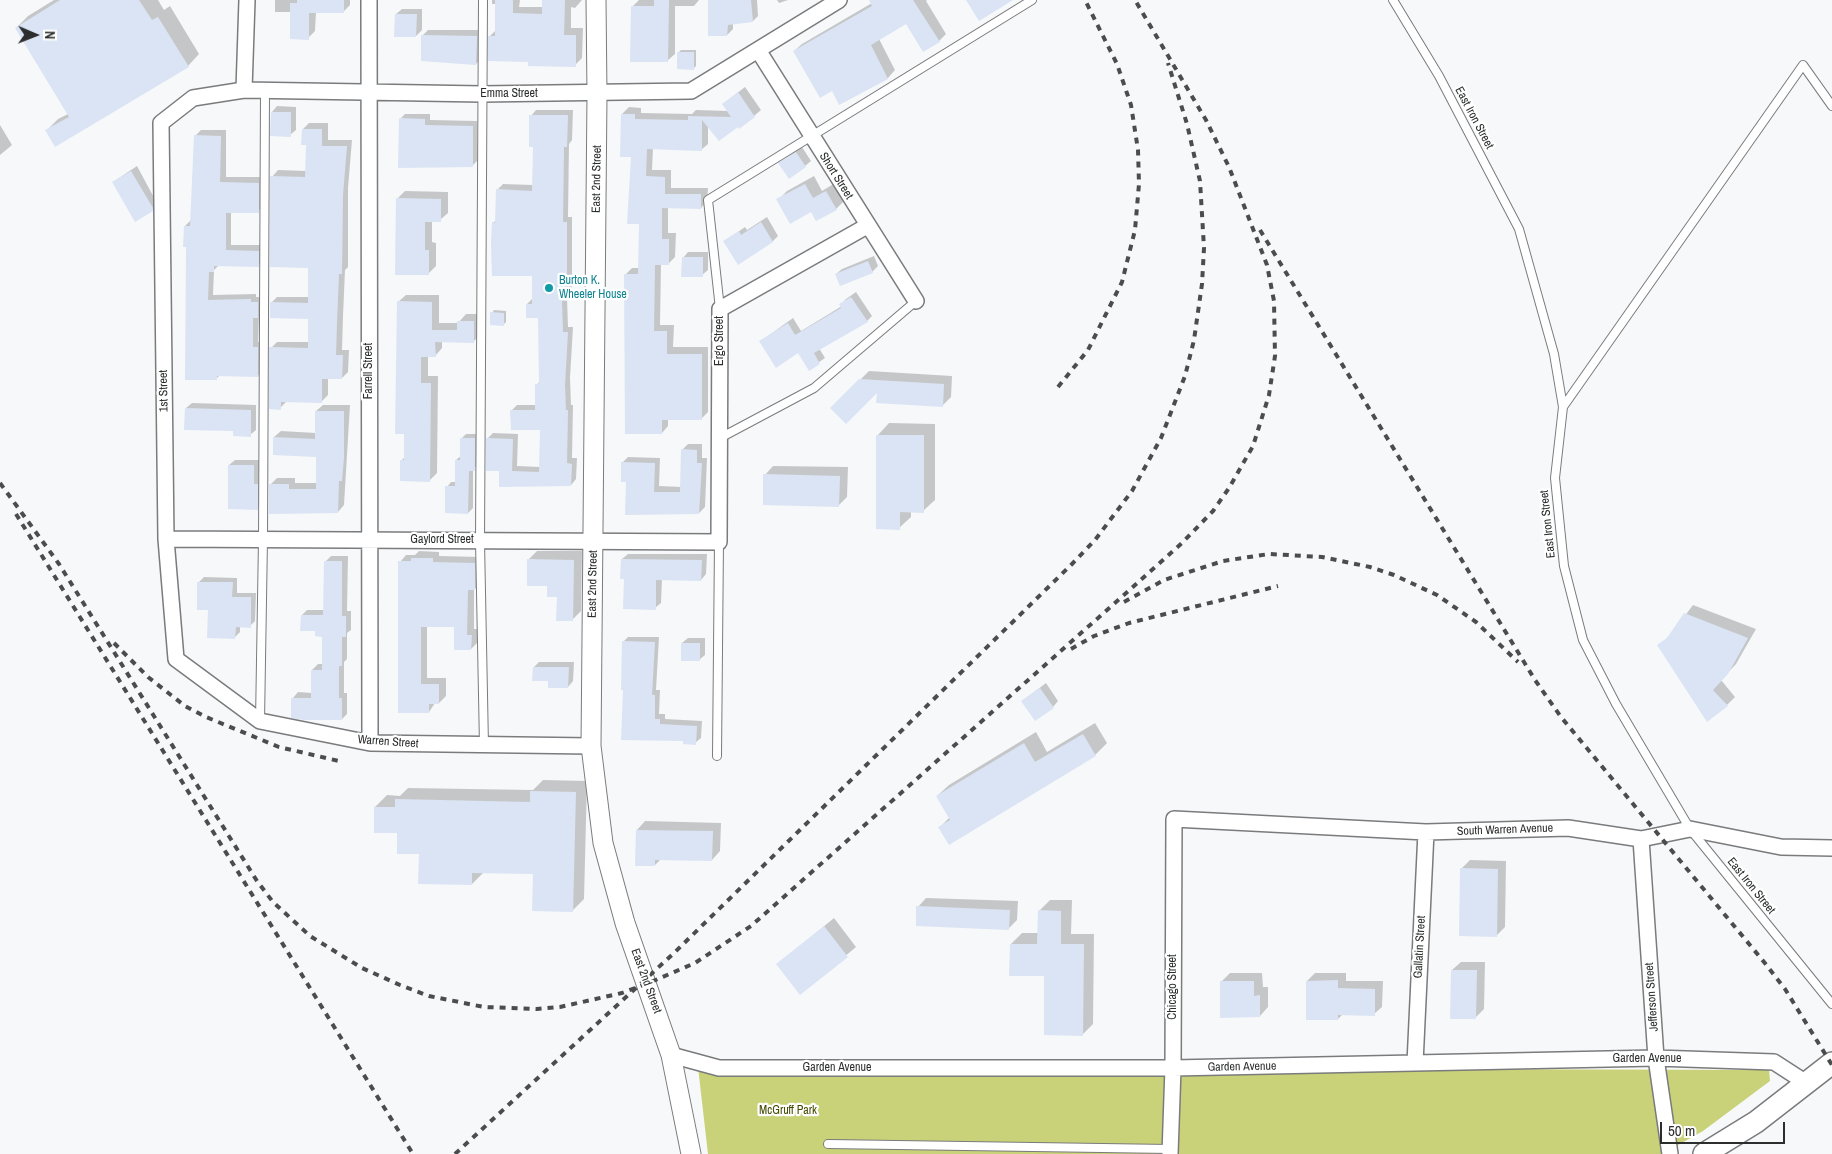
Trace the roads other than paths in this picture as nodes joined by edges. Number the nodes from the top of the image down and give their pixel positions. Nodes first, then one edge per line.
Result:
1 (246, 0) edge
2 (369, 0) edge
3 (483, 0) edge
4 (596, 0) edge
5 (839, 0) edge
6 (1032, 0) edge
7 (1393, 0) edge
8 (758, 50) junction
9 (244, 90) junction
10 (265, 91) junction
11 (369, 93) junction
12 (482, 94) junction
13 (597, 94) junction
14 (1832, 106) edge
15 (161, 123) joint
16 (810, 135) junction
17 (867, 226) junction
18 (916, 301) joint
19 (720, 309) junction
20 (1562, 407) junction
21 (720, 438) junction
22 (166, 539) junction
23 (263, 539) junction
24 (370, 540) junction
25 (480, 541) junction
26 (593, 541) junction
27 (719, 542) junction
28 (176, 659) joint
29 (260, 720) junction
30 (370, 743) junction
31 (484, 746) junction
32 (591, 746) junction
33 (717, 756) dead end
34 (1174, 820) joint
35 (1690, 829) junction
36 (1426, 832) junction
37 (1641, 839) junction
38 (1832, 848) edge
39 (1832, 1004) edge
40 (671, 1055) junction
41 (1656, 1058) junction
42 (1415, 1063) junction
43 (1832, 1063) edge
44 (1173, 1068) junction
45 (1808, 1084) junction
46 (828, 1144) dead end
47 (1170, 1151) edge
48 (691, 1154) edge
49 (1670, 1154) edge
50 (1704, 1154) edge

1 - 9 street
2 - 11 street, Farrell Street
3 - 12 lane
4 - 13 street, East 2nd Street
5 - 8 street, Emma Street
6 - 16 lane
7 - 20 lane, East Iron Street
8 - 13 street, Emma Street
8 - 16 street, Short Street
9 - 10 street, Emma Street
9 - 15 street, Emma Street
10 - 11 street, Emma Street
10 - 23 lane
11 - 12 street, Emma Street
11 - 24 street, Farrell Street
12 - 13 street, Emma Street
12 - 25 lane
13 - 26 street, East 2nd Street
14 - 20 lane
15 - 22 street, 1st Street
16 - 17 street, Short Street
16 - 19 lane
17 - 18 street, Short Street
17 - 19 street, Ergo Street
18 - 21 lane
19 - 21 street, Ergo Street
20 - 35 lane, East Iron Street
21 - 27 street, Ergo Street
22 - 23 street, Gaylord Street
22 - 28 street, 1st Street
23 - 24 street, Gaylord Street
23 - 29 lane
24 - 25 street, Gaylord Street
24 - 30 street, Farrell Street
25 - 26 street, Gaylord Street
25 - 31 lane
26 - 27 street, Gaylord Street
26 - 32 street, East 2nd Street
27 - 33 lane
28 - 29 street, Warren Street
29 - 30 street, Warren Street
30 - 31 street, Warren Street
31 - 32 street, Warren Street
32 - 40 street, East 2nd Street
34 - 36 street, South Warren Avenue
34 - 44 street, Chicago Street
35 - 37 street, South Warren Avenue
35 - 38 street, South Warren Avenue
35 - 39 lane, East Iron Street
36 - 37 street, South Warren Avenue
36 - 42 street, Gallatin Street
37 - 41 street, Jefferson Street
40 - 44 street, Garden Avenue
40 - 48 street, East 2nd Street
41 - 42 street, Garden Avenue
41 - 45 street, Garden Avenue
41 - 49 street, Jefferson Street
42 - 44 street, Garden Avenue
43 - 45 main road
44 - 47 street, Chicago Street
45 - 50 main road
46 - 47 lane

